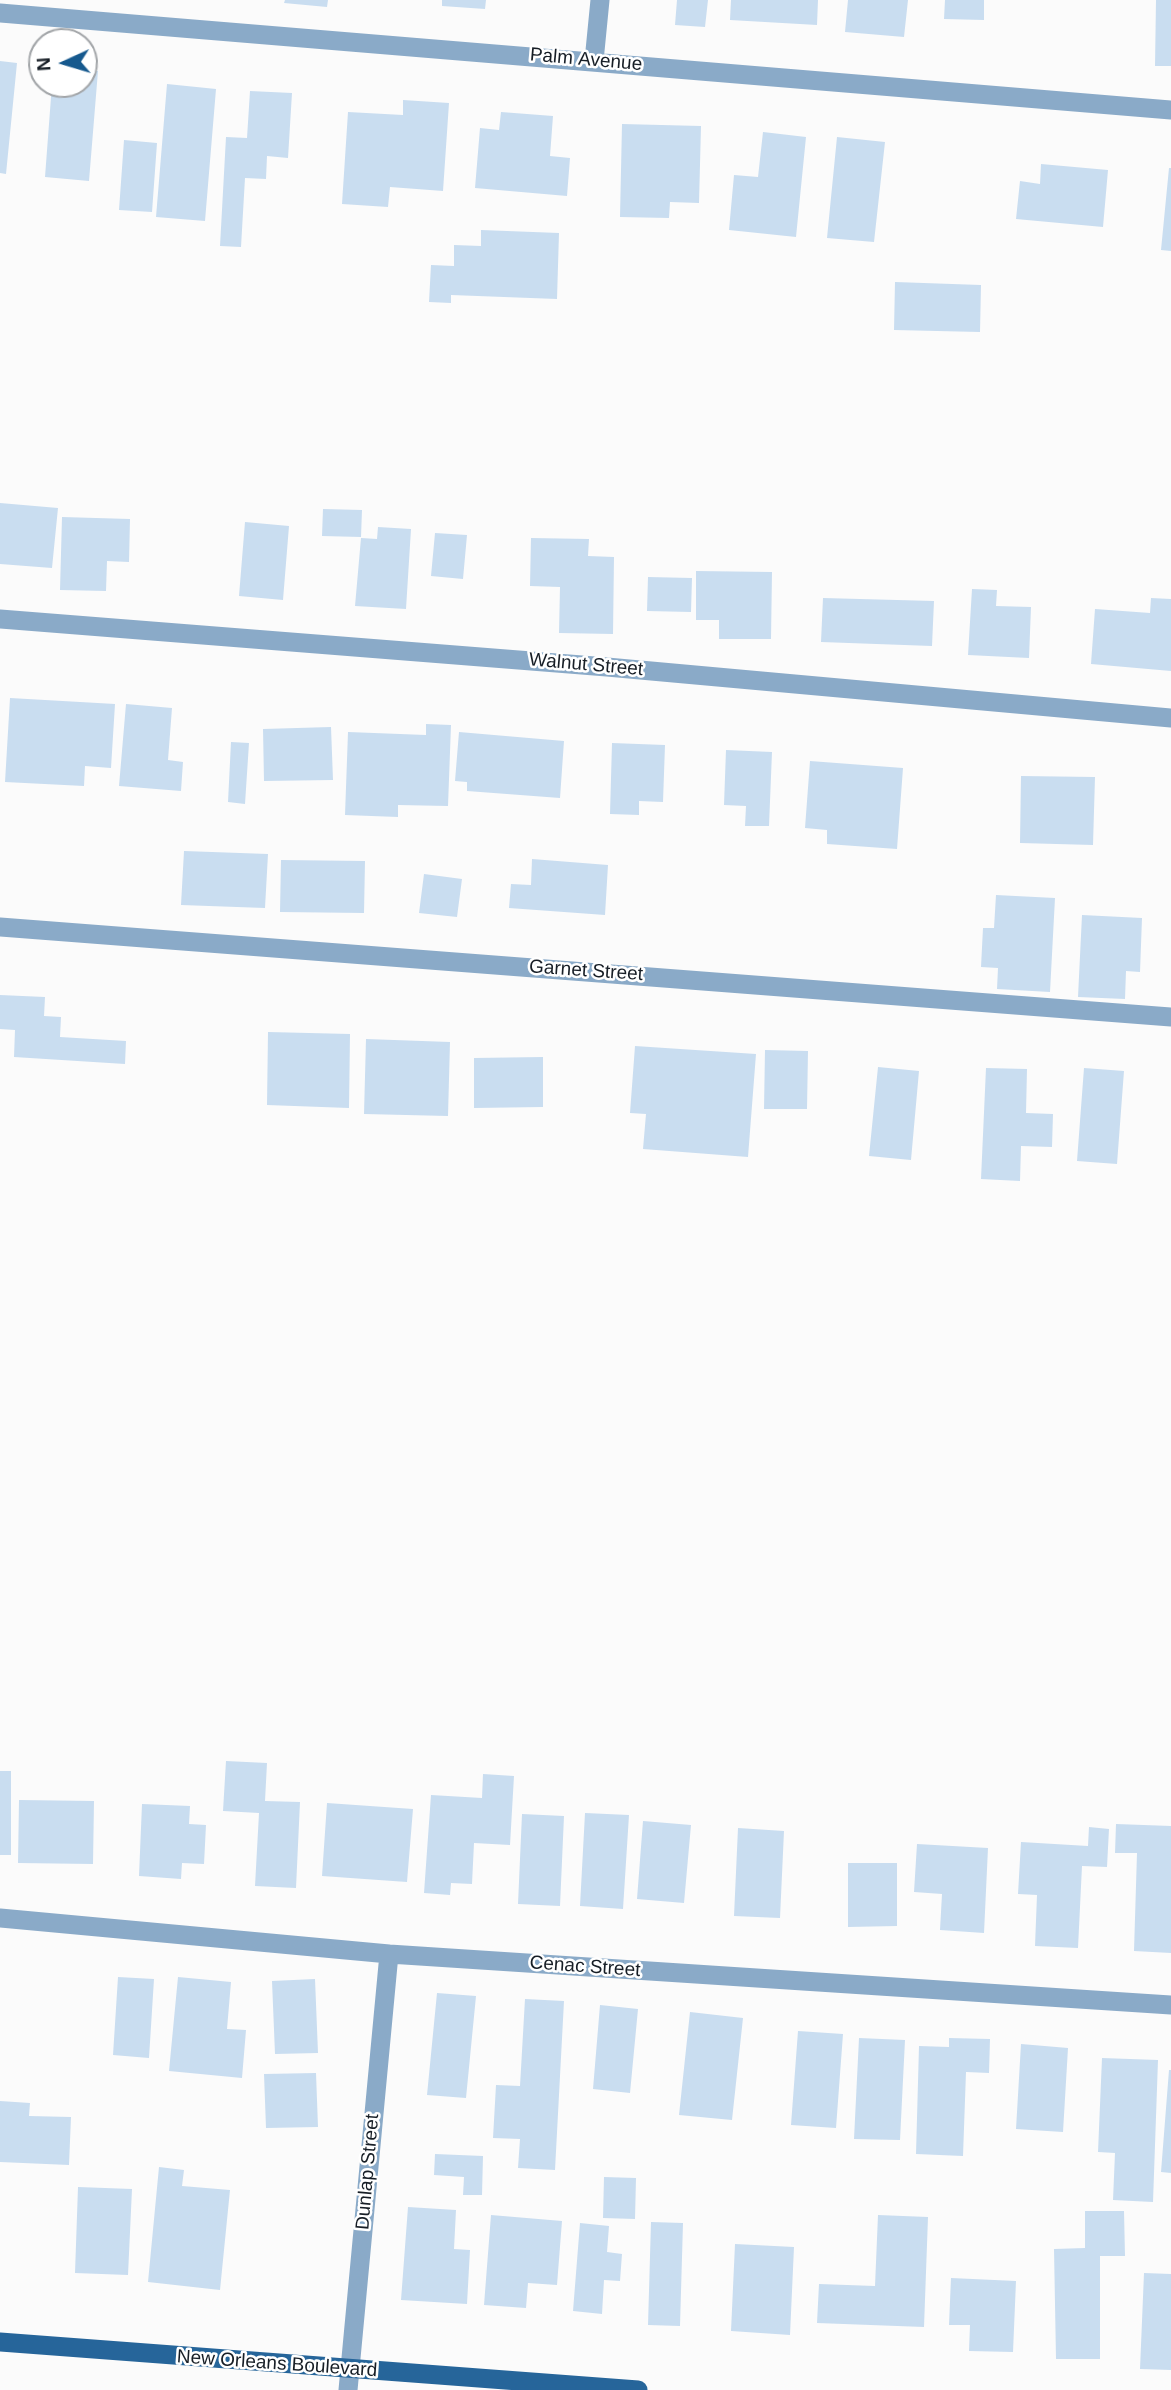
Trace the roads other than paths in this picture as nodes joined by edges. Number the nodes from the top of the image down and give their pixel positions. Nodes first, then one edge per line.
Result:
1 (600, 0) edge
2 (0, 13) edge
3 (594, 61) junction
4 (1171, 110) edge
5 (0, 619) edge
6 (1171, 718) edge
7 (0, 927) edge
8 (1171, 1017) edge
9 (0, 1918) edge
10 (389, 1954) junction
11 (1171, 2005) edge
12 (0, 2343) edge
13 (349, 2380) edge
14 (638, 2390) edge

1 - 3 street
2 - 3 street, Palm Avenue
3 - 4 street, Palm Avenue
5 - 6 street, Walnut Street
7 - 8 street, Garnet Street
9 - 10 street, Cenac Street
10 - 11 street, Cenac Street
10 - 13 street, Dunlap Street
12 - 13 main road, New Orleans Boulevard
13 - 14 main road, New Orleans Boulevard

